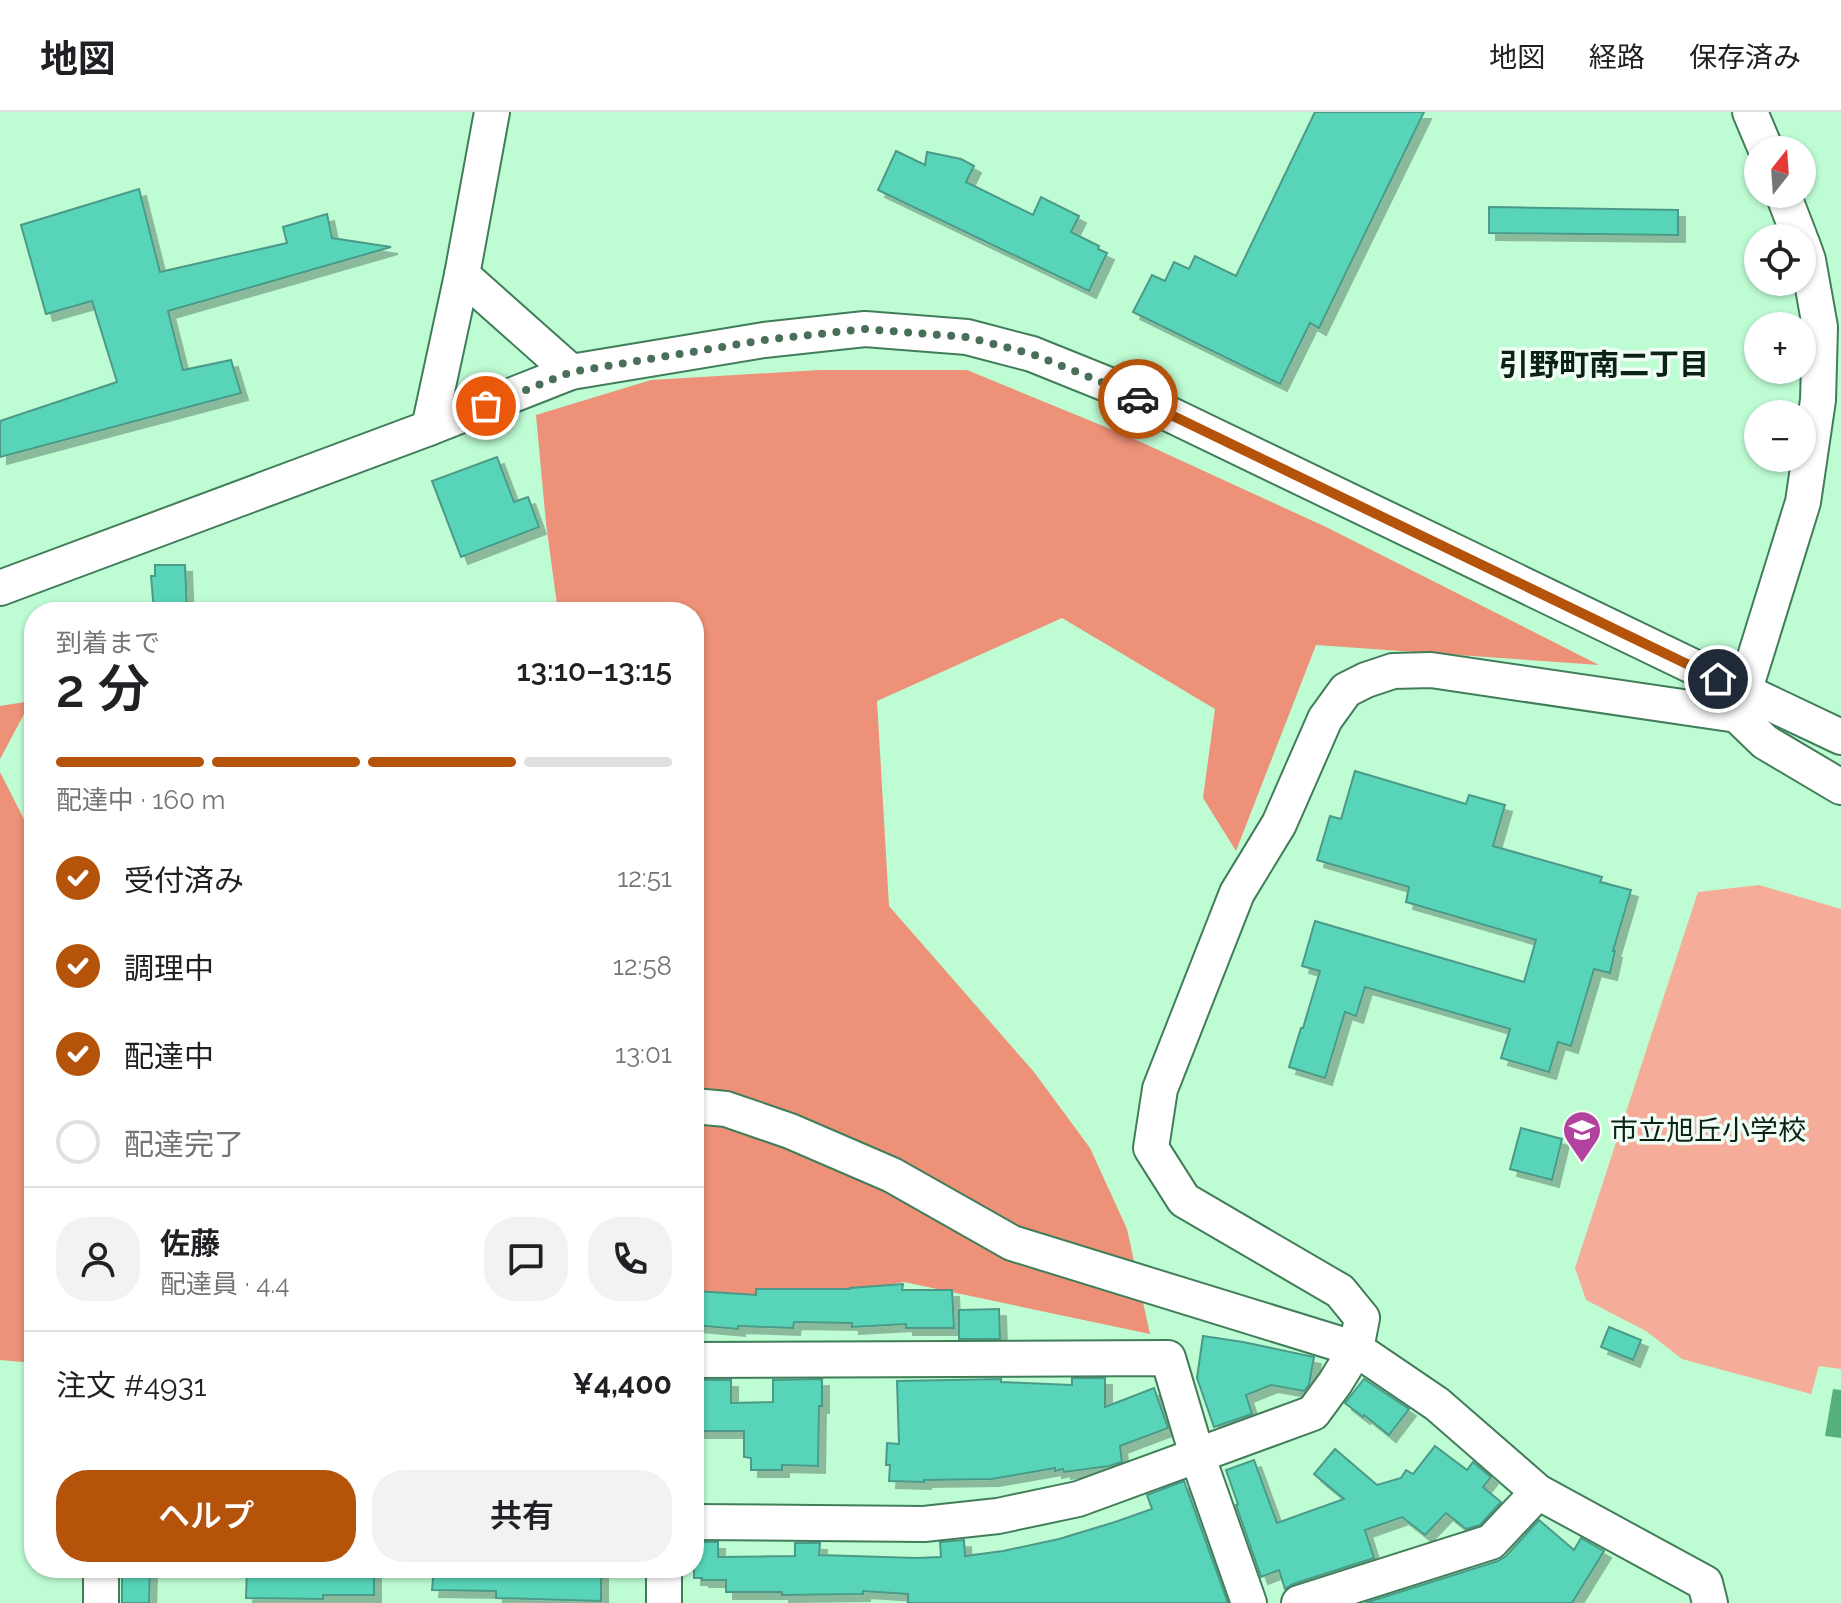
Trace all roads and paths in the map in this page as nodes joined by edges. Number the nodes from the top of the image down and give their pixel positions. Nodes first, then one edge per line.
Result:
1 (492, 112) edge
2 (1750, 112) edge
3 (1760, 136) edge
4 (462, 275) junction
5 (1814, 296) edge
6 (571, 372) junction
7 (429, 428) junction
8 (0, 588) edge
9 (1742, 704) junction
10 (1841, 737) edge
11 (1841, 787) edge
12 (704, 1107) edge
13 (1356, 1349) junction
14 (704, 1360) edge
15 (1197, 1455) junction
16 (1538, 1492) junction
17 (704, 1522) edge
18 (101, 1578) edge
19 (664, 1578) edge
20 (101, 1603) edge
21 (664, 1603) edge
22 (1249, 1603) edge
23 (1299, 1603) edge
24 (1710, 1603) edge

1 - 4 street
2 - 3 street
4 - 6 street
4 - 7 street
5 - 9 street
6 - 7 street
6 - 9 street
7 - 8 street
9 - 10 street
9 - 11 street
9 - 13 street
12 - 13 street
13 - 15 street
13 - 16 street
14 - 15 street
15 - 17 street
15 - 22 street
16 - 23 street
16 - 24 street
18 - 20 street
19 - 21 street

